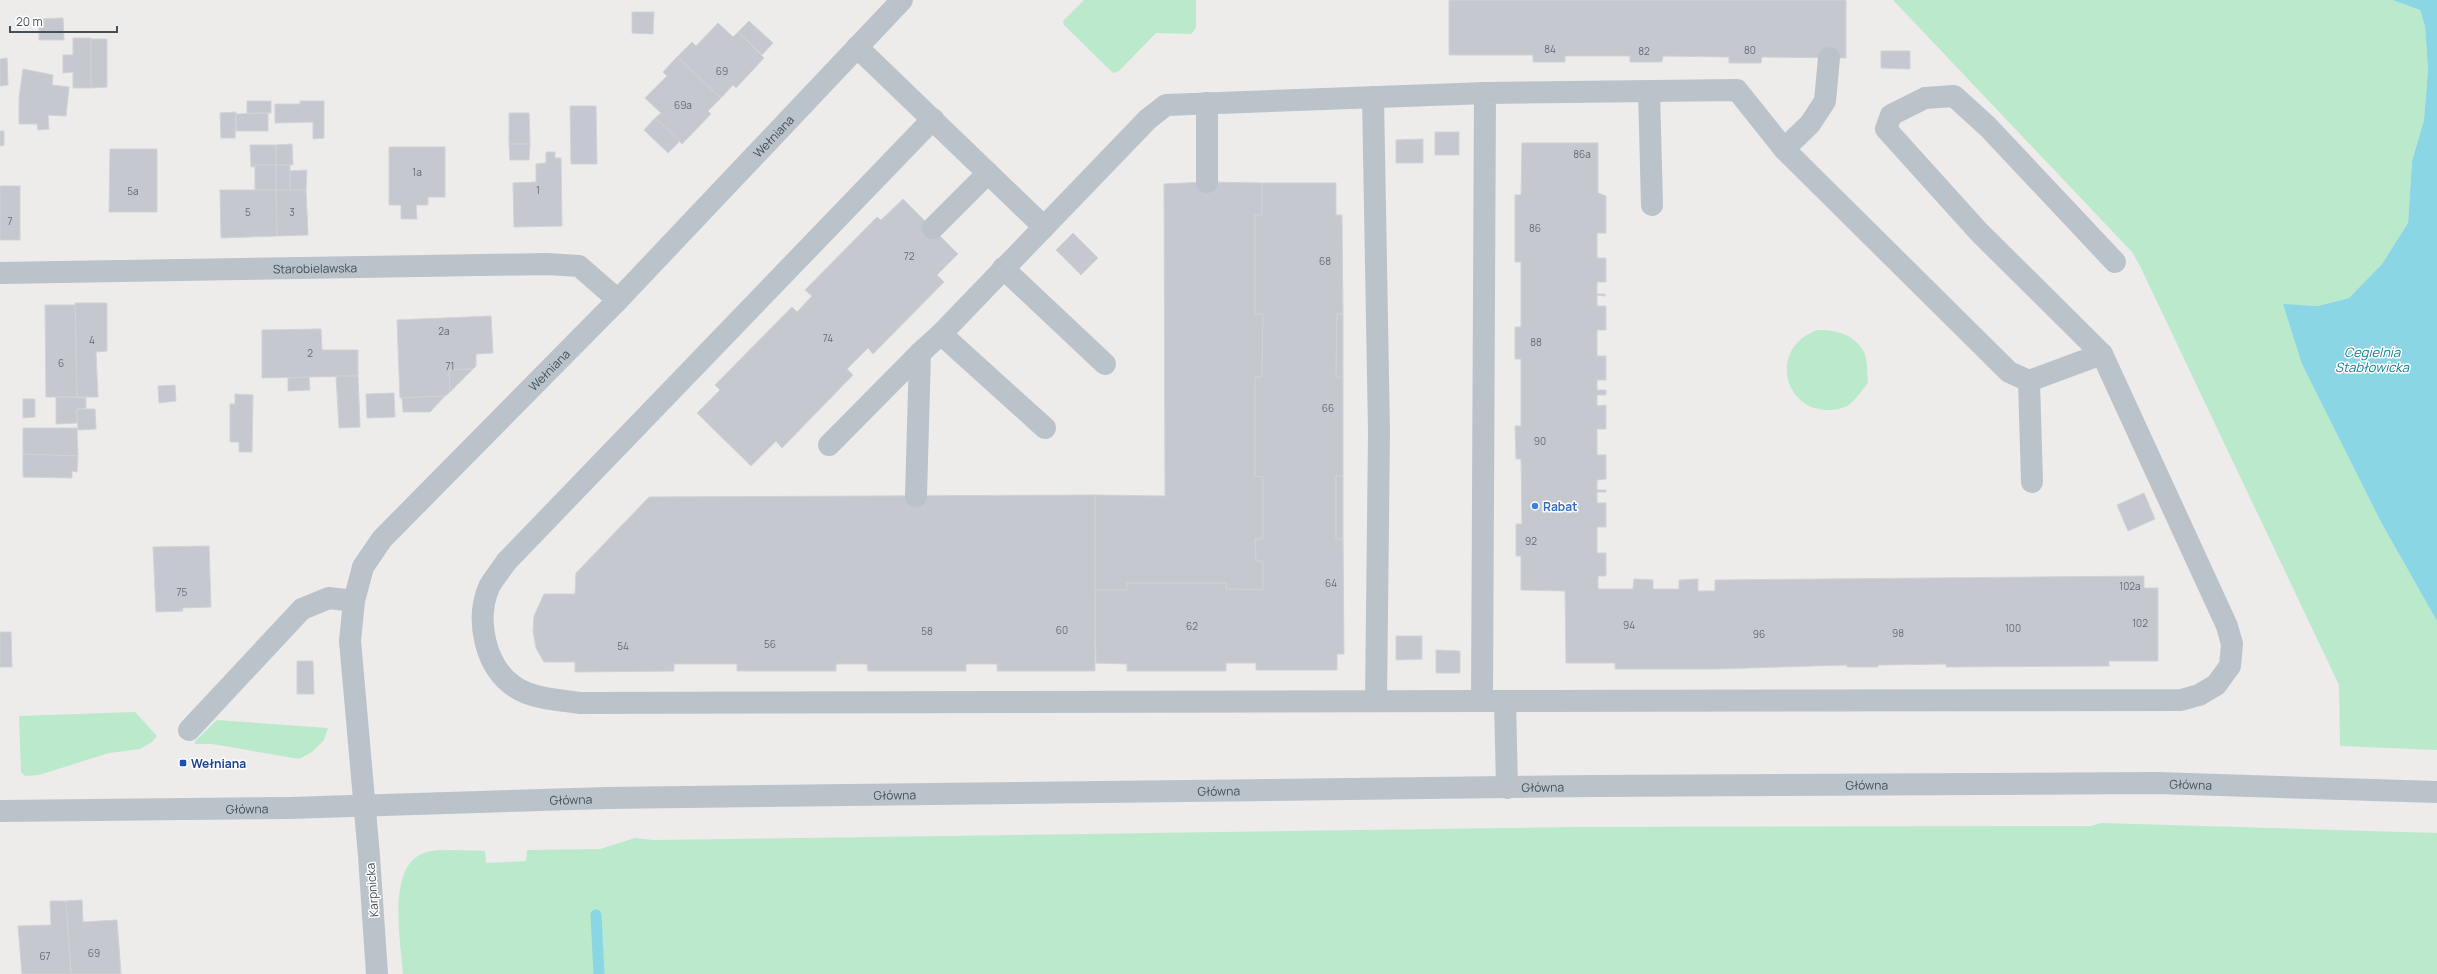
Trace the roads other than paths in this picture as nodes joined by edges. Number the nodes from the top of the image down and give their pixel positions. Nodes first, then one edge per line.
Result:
1 (902, 0) edge
2 (857, 47) junction
3 (1829, 58) dead end
4 (1649, 91) junction
5 (1486, 93) junction
6 (1373, 97) junction
7 (1207, 103) junction
8 (933, 119) junction
9 (1784, 149) junction
10 (988, 173) junction
11 (1207, 182) dead end
12 (1652, 204) dead end
13 (1044, 227) junction
14 (933, 228) dead end
15 (2115, 262) dead end
16 (1003, 268) junction
17 (0, 273) edge
18 (618, 300) junction
19 (941, 334) junction
20 (920, 353) junction
21 (2102, 354) junction
22 (1105, 364) dead end
23 (2029, 381) junction
24 (1045, 428) dead end
25 (829, 445) dead end
26 (2032, 482) dead end
27 (916, 496) dead end
28 (354, 602) junction
29 (1376, 700) junction
30 (1482, 701) junction
31 (1505, 701) junction
32 (189, 730) dead end
33 (1508, 788) junction
34 (2437, 792) edge
35 (365, 805) junction
36 (0, 811) edge
37 (377, 974) edge

1 - 2 street, Wełniana
2 - 8 street
2 - 18 street, Wełniana
3 - 9 street
4 - 5 street
4 - 9 street
4 - 12 street
5 - 6 street
5 - 30 street
6 - 7 street
6 - 29 street
7 - 11 street
7 - 13 street
8 - 10 street
8 - 29 street
9 - 23 street
10 - 13 street
10 - 14 street
13 - 16 street
15 - 21 street
16 - 19 street
16 - 22 street
17 - 18 street, Starobielawska
18 - 28 street, Wełniana
19 - 20 street
19 - 24 street
20 - 25 street
20 - 27 street
21 - 23 street
21 - 31 street
23 - 26 street
28 - 32 street
28 - 35 street, Wełniana
29 - 30 street
30 - 31 street
31 - 33 street
33 - 34 street, Główna
33 - 35 street, Główna
35 - 36 street, Główna
35 - 37 street, Karpnicka

